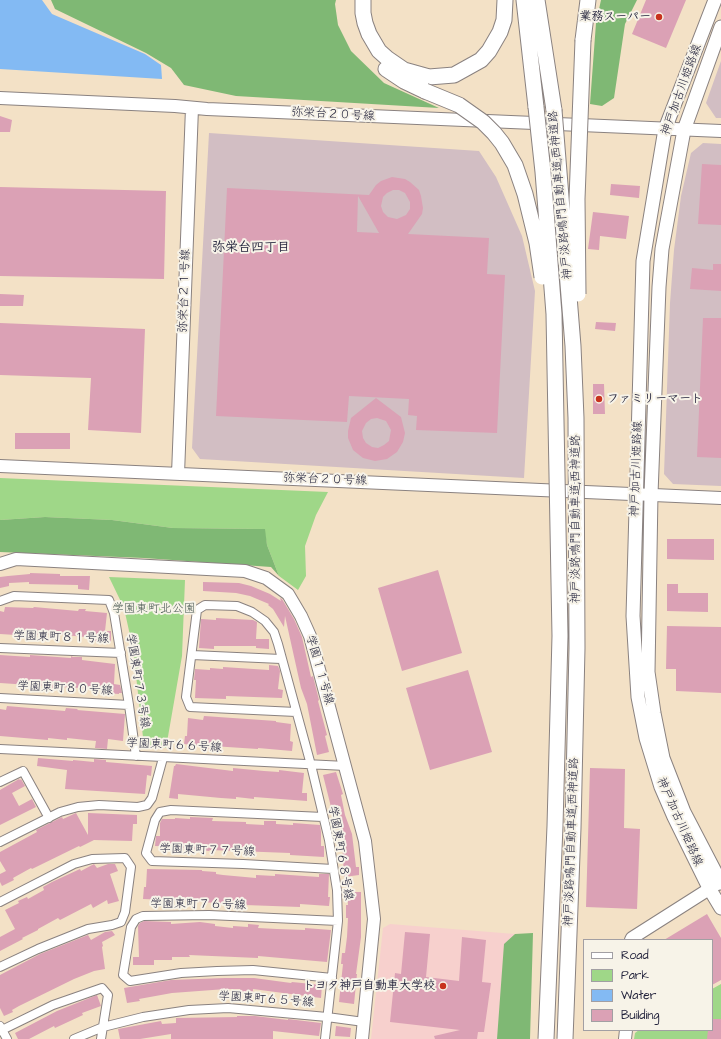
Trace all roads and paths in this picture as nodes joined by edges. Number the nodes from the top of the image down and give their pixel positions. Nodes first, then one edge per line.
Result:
1 (354, 0) edge
2 (363, 0) edge
3 (505, 0) edge
4 (524, 0) edge
5 (538, 0) edge
6 (588, 0) edge
7 (715, 0) edge
8 (721, 27) edge
9 (0, 98) edge
10 (192, 108) junction
11 (666, 129) junction
12 (684, 130) junction
13 (721, 131) edge
14 (554, 314) junction
15 (573, 346) junction
16 (0, 466) edge
17 (178, 474) junction
18 (636, 493) junction
19 (651, 494) junction
20 (721, 498) edge
21 (0, 564) edge
22 (0, 601) edge
23 (0, 648) edge
24 (121, 653) junction
25 (192, 655) junction
26 (281, 659) junction
27 (0, 698) edge
28 (129, 705) junction
29 (296, 712) junction
30 (0, 749) edge
31 (136, 756) junction
32 (163, 758) junction
33 (311, 765) junction
34 (346, 766) junction
35 (0, 782) edge
36 (323, 817) junction
37 (48, 818) junction
38 (0, 842) edge
39 (333, 869) junction
40 (718, 883) edge
41 (0, 902) edge
42 (721, 908) edge
43 (338, 922) junction
44 (632, 939) edge
45 (0, 967) edge
46 (332, 978) junction
47 (327, 1017) junction
48 (364, 1022) junction
49 (103, 1027) junction
50 (1, 1029) edge
51 (6, 1039) edge
52 (74, 1039) edge
53 (101, 1039) edge
54 (325, 1039) edge
55 (362, 1039) edge
56 (546, 1039) edge
57 (565, 1039) edge

1 - 14 highway, bridge
2 - 3 highway
4 - 14 highway, 神戸淡路鳴門自動車道;西神道路, bridge
5 - 15 highway, 神戸淡路鳴門自動車道;西神道路, bridge
6 - 15 highway, bridge
7 - 11 main road, 神戸加古川姫路線
8 - 12 main road, 神戸加古川姫路線
9 - 10 street, 弥栄台２０号線
10 - 11 street, 弥栄台２０号線
10 - 17 street, 弥栄台２１号線
11 - 12 street, 弥栄台２０号線
11 - 18 main road, 神戸加古川姫路線
12 - 13 street, 弥栄台２０号線
12 - 19 main road, 神戸加古川姫路線
14 - 56 highway, 神戸淡路鳴門自動車道;西神道路, bridge
15 - 57 highway, 神戸淡路鳴門自動車道;西神道路, bridge
16 - 17 street, 弥栄台２０号線
17 - 18 street, 弥栄台２０号線
18 - 19 street, 弥栄台２０号線
18 - 40 main road, 神戸加古川姫路線
19 - 20 street, 弥栄台２０号線
19 - 40 main road, 神戸加古川姫路線
21 - 34 street, 学園１１号線
22 - 24 street, 学園東町７３号線
23 - 24 street, 学園東町８１号線
24 - 28 street, 学園東町７３号線
25 - 26 street
25 - 26 street, 学園東町６８号線
25 - 29 street
26 - 29 street, 学園東町６８号線
27 - 28 street, 学園東町８０号線
28 - 31 street, 学園東町７３号線
29 - 33 street, 学園東町６８号線
30 - 31 street, 学園東町６６号線
31 - 32 street, 学園東町６６号線
32 - 33 street, 学園東町６６号線
32 - 37 street
33 - 34 street, 学園東町６６号線
33 - 36 street, 学園東町６８号線
34 - 48 street, 学園１１号線
35 - 37 street
36 - 39 street, 学園東町６８号線
36 - 39 street, 学園東町７７号線
37 - 38 street
39 - 43 street, 学園東町６８号線
40 - 42 main road, 神戸加古川姫路線
40 - 44 street
41 - 45 street
43 - 46 street, 学園東町６８号線
43 - 46 street, 学園東町７６号線
46 - 47 street, 学園東町６８号線
47 - 48 street, 学園東町６５号線
47 - 49 street, 学園東町６５号線
47 - 54 street, 学園東町６８号線
48 - 55 street, 学園１１号線
49 - 50 street
49 - 52 street, 学園東町６５号線
49 - 53 street
50 - 51 street

